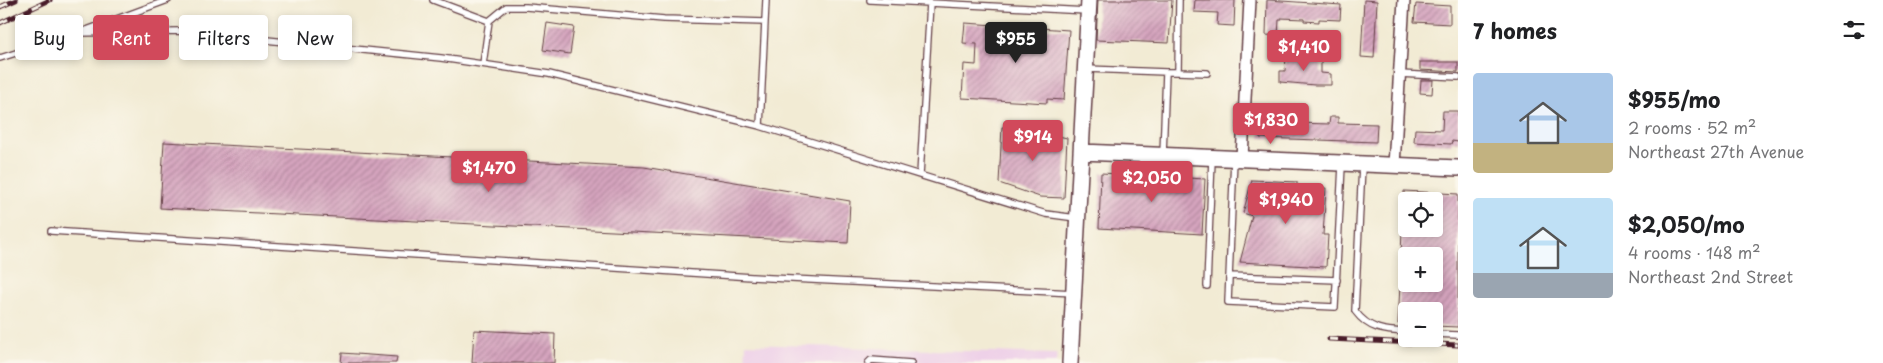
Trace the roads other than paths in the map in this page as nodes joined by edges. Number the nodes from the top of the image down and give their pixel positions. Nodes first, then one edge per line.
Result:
1 (168, 0) edge
2 (433, 0) edge
3 (766, 0) edge
4 (870, 0) edge
5 (1179, 0) edge
6 (1250, 0) edge
7 (1404, 0) edge
8 (930, 3) junction
9 (1089, 5) edge
10 (489, 20) junction
11 (765, 22) junction
12 (83, 32) edge
13 (83, 33) edge
14 (15, 53) edge
15 (0, 58) edge
16 (483, 64) junction
17 (1086, 69) junction
18 (1166, 72) junction
19 (1178, 72) junction
20 (1206, 73) dead end
21 (1399, 74) junction
22 (1458, 77) edge
23 (760, 126) junction
24 (1082, 152) junction
25 (1163, 155) junction
26 (1212, 157) junction
27 (1238, 158) junction
28 (1343, 163) junction
29 (1362, 164) junction
30 (1394, 165) junction
31 (1458, 168) edge
32 (920, 175) junction
33 (1078, 218) junction
34 (51, 232) dead end
35 (1229, 276) junction
36 (1337, 280) junction
37 (1207, 286) dead end
38 (1074, 293) junction
39 (1398, 332) edge
40 (1443, 334) edge
41 (1458, 335) edge
42 (868, 363) edge
43 (911, 363) edge
44 (1070, 363) edge

1 - 12 lane
2 - 10 lane
3 - 11 lane
4 - 8 lane
5 - 19 lane
6 - 27 street
7 - 21 street
8 - 9 lane
8 - 32 lane
9 - 17 street
10 - 11 lane
10 - 16 lane
11 - 23 lane
13 - 16 lane
14 - 15 lane
16 - 23 lane
17 - 18 lane
17 - 24 street
18 - 19 lane
18 - 25 lane
19 - 20 lane
21 - 22 lane
21 - 30 street
23 - 32 lane
24 - 25 street
24 - 33 street
25 - 26 street
26 - 27 street
26 - 37 lane
27 - 28 street
27 - 35 lane
28 - 29 street
28 - 36 lane
29 - 30 street
29 - 39 lane
30 - 31 street
32 - 33 lane
33 - 38 street
34 - 38 lane
35 - 36 lane
35 - 36 lane
38 - 44 street
40 - 41 lane
42 - 43 lane

